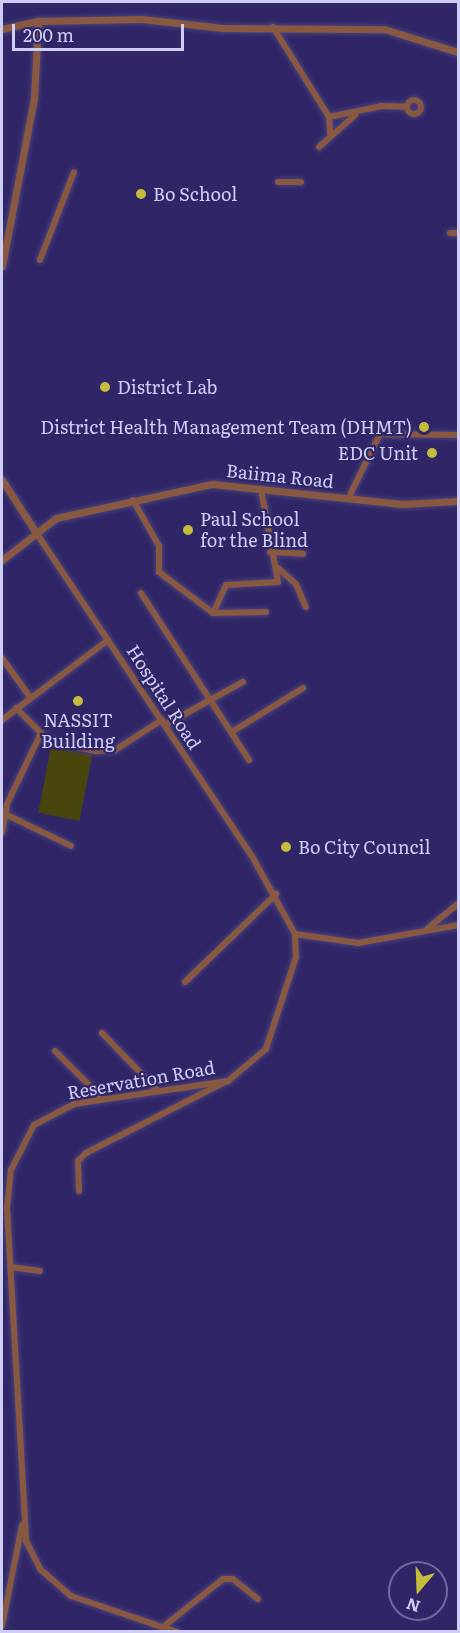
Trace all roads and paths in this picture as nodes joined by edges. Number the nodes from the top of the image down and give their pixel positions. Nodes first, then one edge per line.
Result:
1 (38, 21) junction
2 (273, 27) junction
3 (2, 29) edge
4 (459, 52) edge
5 (407, 107) dead end
6 (356, 114) junction
7 (329, 117) junction
8 (330, 134) junction
9 (319, 147) dead end
10 (74, 172) dead end
11 (278, 182) dead end
12 (301, 182) dead end
13 (450, 233) dead end
14 (459, 233) edge
15 (40, 260) dead end
16 (2, 266) edge
17 (459, 435) edge
18 (2, 480) edge
19 (261, 489) junction
20 (348, 499) junction
21 (133, 500) junction
22 (459, 501) edge
23 (37, 534) junction
24 (270, 552) junction
25 (303, 554) dead end
26 (2, 560) edge
27 (278, 567) junction
28 (141, 593) dead end
29 (306, 607) dead end
30 (266, 612) dead end
31 (213, 613) junction
32 (108, 640) junction
33 (2, 658) edge
34 (243, 682) dead end
35 (303, 688) dead end
36 (30, 697) junction
37 (213, 699) junction
38 (16, 708) junction
39 (2, 720) edge
40 (163, 723) junction
41 (235, 730) junction
42 (41, 733) junction
43 (249, 759) dead end
44 (7, 815) junction
45 (2, 833) edge
46 (70, 846) dead end
47 (276, 894) junction
48 (459, 904) edge
49 (459, 925) edge
50 (425, 930) junction
51 (295, 934) junction
52 (185, 982) dead end
53 (102, 1033) dead end
54 (55, 1051) dead end
55 (228, 1081) junction
56 (158, 1091) junction
57 (103, 1099) junction
58 (79, 1191) dead end
59 (7, 1208) junction
60 (2, 1218) edge
61 (5, 1235) edge
62 (10, 1267) junction
63 (40, 1271) dead end
64 (23, 1521) junction
65 (258, 1599) dead end
66 (4, 1615) edge
67 (2, 1626) edge
68 (163, 1627) junction
69 (177, 1632) edge

1 - 2 street
1 - 3 street
1 - 16 street
2 - 4 street
2 - 7 street
5 - 6 street
6 - 7 street
6 - 8 street
7 - 8 street
8 - 9 street
10 - 15 street
11 - 12 street
13 - 14 street
17 - 20 street
18 - 23 street, Hospital Road
19 - 20 street, Baiima Road
19 - 21 street, Baiima Road
19 - 24 street
20 - 22 street, Baiima Road
21 - 23 street, Baiima Road
21 - 31 street
23 - 26 street, Baiima Road
23 - 32 street, Hospital Road
24 - 25 street
24 - 27 street
27 - 29 street
27 - 31 street
28 - 37 street
30 - 31 street
32 - 36 street
32 - 40 street, Hospital Road
33 - 36 street
34 - 37 street
35 - 41 street
36 - 38 street
37 - 40 street
37 - 41 street
38 - 39 street
38 - 42 street
40 - 42 street
40 - 47 street, Hospital Road
41 - 43 street
42 - 44 street
44 - 45 street
44 - 46 street
47 - 51 street, Hospital Road
47 - 52 street
48 - 50 street
49 - 50 street
50 - 51 street
51 - 55 street, Reservation Road
53 - 56 street
54 - 57 street
55 - 56 street, Reservation Road
55 - 58 street
56 - 57 street, Reservation Road
57 - 59 street, Reservation Road
59 - 60 street
59 - 61 street, Reservation Road
61 - 62 street, Reservation Road
62 - 63 street
62 - 64 street, Reservation Road
64 - 66 street
64 - 68 street, Reservation Road
65 - 68 street
66 - 67 street
68 - 69 street, Reservation Road

